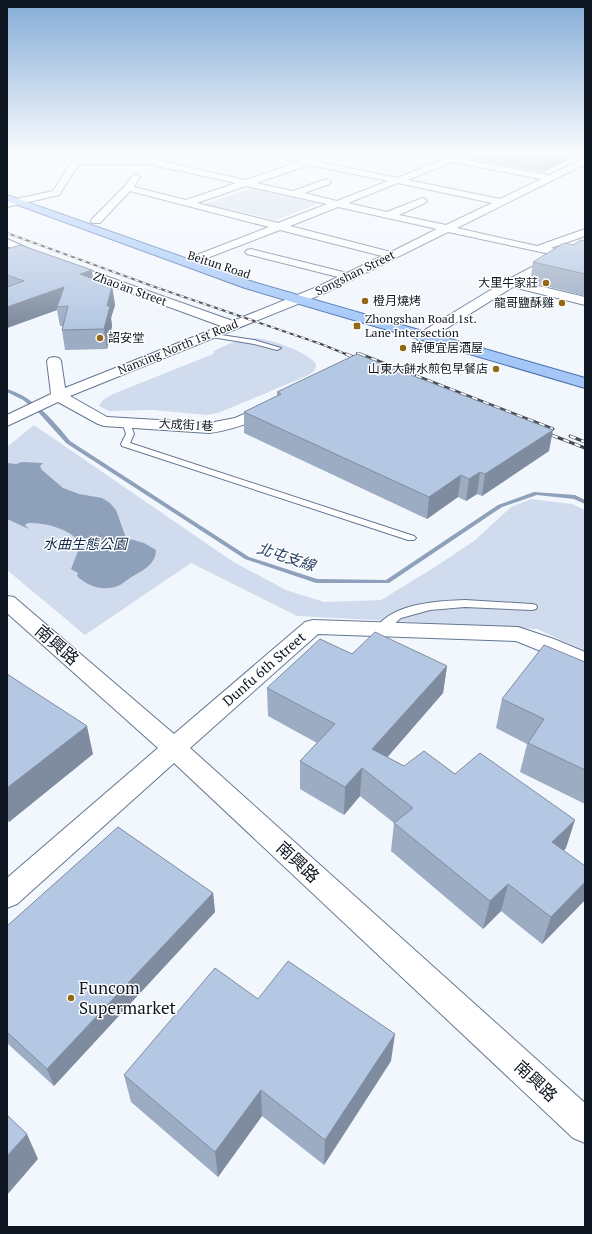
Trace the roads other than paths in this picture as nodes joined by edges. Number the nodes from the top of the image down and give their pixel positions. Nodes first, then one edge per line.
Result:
1 (38, 212) edge
2 (69, 212) edge
3 (105, 212) edge
4 (221, 212) edge
5 (320, 212) edge
6 (374, 212) edge
7 (398, 212) edge
8 (481, 212) edge
9 (390, 215) junction
10 (96, 221) junction
11 (281, 227) junction
12 (446, 228) junction
13 (585, 232) edge
14 (7, 242) edge
15 (538, 249) junction
16 (251, 252) dead end
17 (565, 253) junction
18 (391, 255) junction
19 (585, 257) edge
20 (198, 258) junction
21 (346, 276) junction
22 (511, 283) junction
23 (312, 294) junction
24 (298, 300) junction
25 (585, 301) edge
26 (232, 325) junction
27 (429, 333) junction
28 (208, 335) junction
29 (277, 348) dead end
30 (54, 361) dead end
31 (585, 370) edge
32 (585, 383) edge
33 (58, 396) junction
34 (279, 403) edge
35 (10, 419) edge
36 (126, 422) junction
37 (411, 538) dead end
38 (532, 607) dead end
39 (12, 614) edge
40 (382, 628) junction
41 (585, 662) edge
42 (174, 748) junction
43 (7, 895) edge
44 (585, 1126) edge

1 - 24 main road, Beitun Road
2 - 10 main road, Beitun Road
3 - 10 street
4 - 11 street
5 - 11 street
6 - 9 street
7 - 9 street
8 - 12 street, Songshan Street
9 - 12 street
10 - 20 main road, Beitun Road
11 - 18 street
11 - 20 street
12 - 15 street
12 - 18 street, Songshan Street
13 - 15 street
14 - 26 street, Zhao'an Street
15 - 17 street
16 - 21 street
17 - 19 street
17 - 22 street
18 - 21 street, Songshan Street
20 - 23 main road, Beitun Road
21 - 23 street, Songshan Street
22 - 25 street
22 - 27 street
23 - 24 street, Songshan Street
23 - 27 main road, Beitun Road
24 - 26 street, Nanxing North 1st Road
24 - 27 main road, Beitun Road
26 - 28 street, Nanxing North 1st Road
27 - 31 main road
27 - 32 main road
28 - 29 lane
28 - 33 street, Nanxing North 1st Road
30 - 33 street
33 - 35 street, Nanxing North 1st Road
33 - 36 street, 大成街1巷
34 - 36 street, 大成街1巷
36 - 37 lane
38 - 40 lane
39 - 42 street, 南興路
40 - 41 street, Dunfu 6th Street
40 - 42 street, Dunfu 6th Street
42 - 43 street, Dunfu 6th Street
42 - 44 street, 南興路

